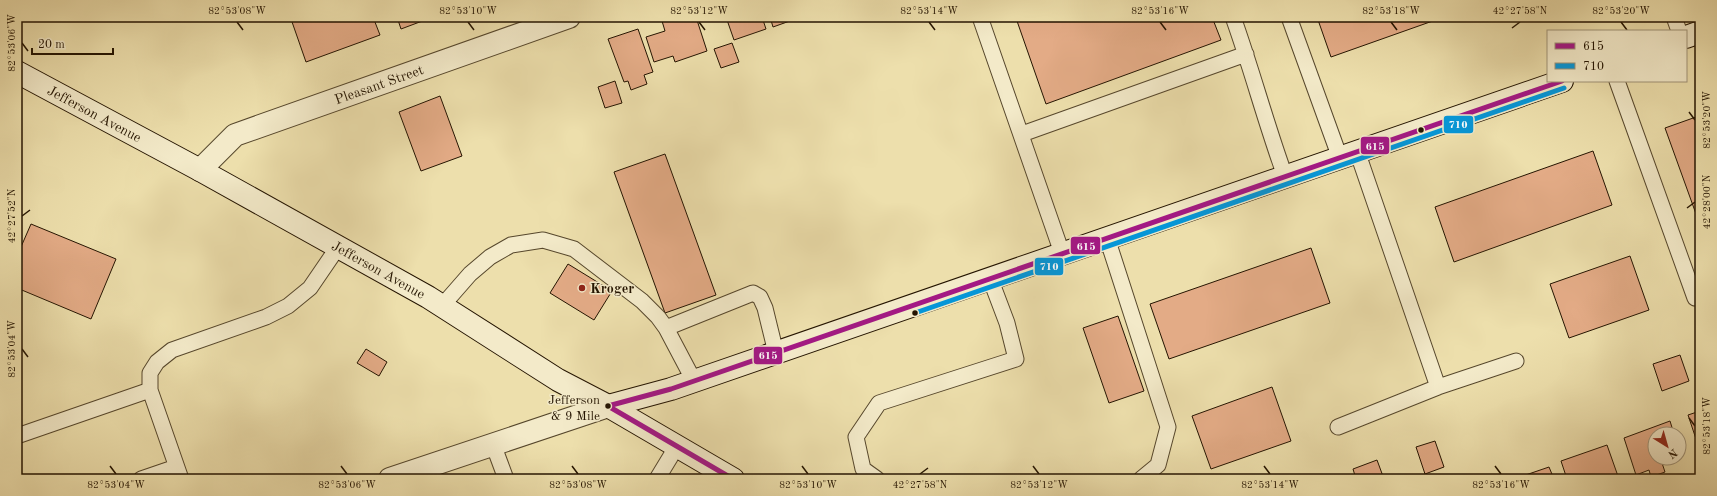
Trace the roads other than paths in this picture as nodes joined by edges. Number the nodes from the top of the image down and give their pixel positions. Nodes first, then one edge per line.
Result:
1 (569, 17) edge
2 (980, 17) edge
3 (1233, 17) edge
4 (1289, 17) edge
5 (1674, 17) edge
6 (1679, 30) edge
7 (1700, 32) edge
8 (1687, 37) edge
9 (1246, 54) junction
10 (17, 72) edge
11 (1559, 82) edge
12 (1617, 82) edge
13 (1022, 134) junction
14 (1348, 154) junction
15 (200, 170) junction
16 (1285, 176) junction
17 (1107, 238) junction
18 (338, 247) junction
19 (1062, 253) junction
20 (990, 278) junction
21 (1695, 298) dead end
22 (442, 306) junction
23 (666, 328) junction
24 (776, 353) junction
25 (1516, 361) dead end
26 (694, 381) junction
27 (1438, 387) junction
28 (150, 390) junction
29 (608, 406) junction
30 (1338, 427) dead end
31 (17, 436) edge
32 (493, 444) junction
33 (677, 446) junction
34 (179, 473) edge
35 (141, 479) edge
36 (390, 479) edge
37 (506, 479) edge
38 (657, 479) edge
39 (733, 479) edge
40 (877, 479) edge
41 (1141, 479) edge

1 - 15 main road, Pleasant Street
2 - 13 lane
3 - 9 lane
4 - 14 lane
5 - 6 lane
7 - 8 main road
9 - 13 lane
9 - 16 lane
10 - 15 main road, Jefferson Avenue
11 - 14 main road
12 - 21 lane
13 - 19 lane
14 - 16 main road
14 - 27 lane
15 - 18 main road, Jefferson Avenue
16 - 17 main road
17 - 19 main road
17 - 41 lane
18 - 22 main road, Jefferson Avenue
18 - 28 lane
19 - 20 main road
20 - 24 main road
20 - 40 lane
22 - 23 lane
22 - 29 main road, Jefferson Avenue
23 - 24 lane
23 - 26 lane
24 - 26 main road
25 - 27 lane
26 - 29 main road
27 - 30 lane
28 - 31 lane
28 - 34 lane
29 - 32 main road
29 - 33 main road, Jefferson Avenue
32 - 36 main road
32 - 37 lane
33 - 38 lane
33 - 39 main road, Jefferson Avenue
34 - 35 lane

